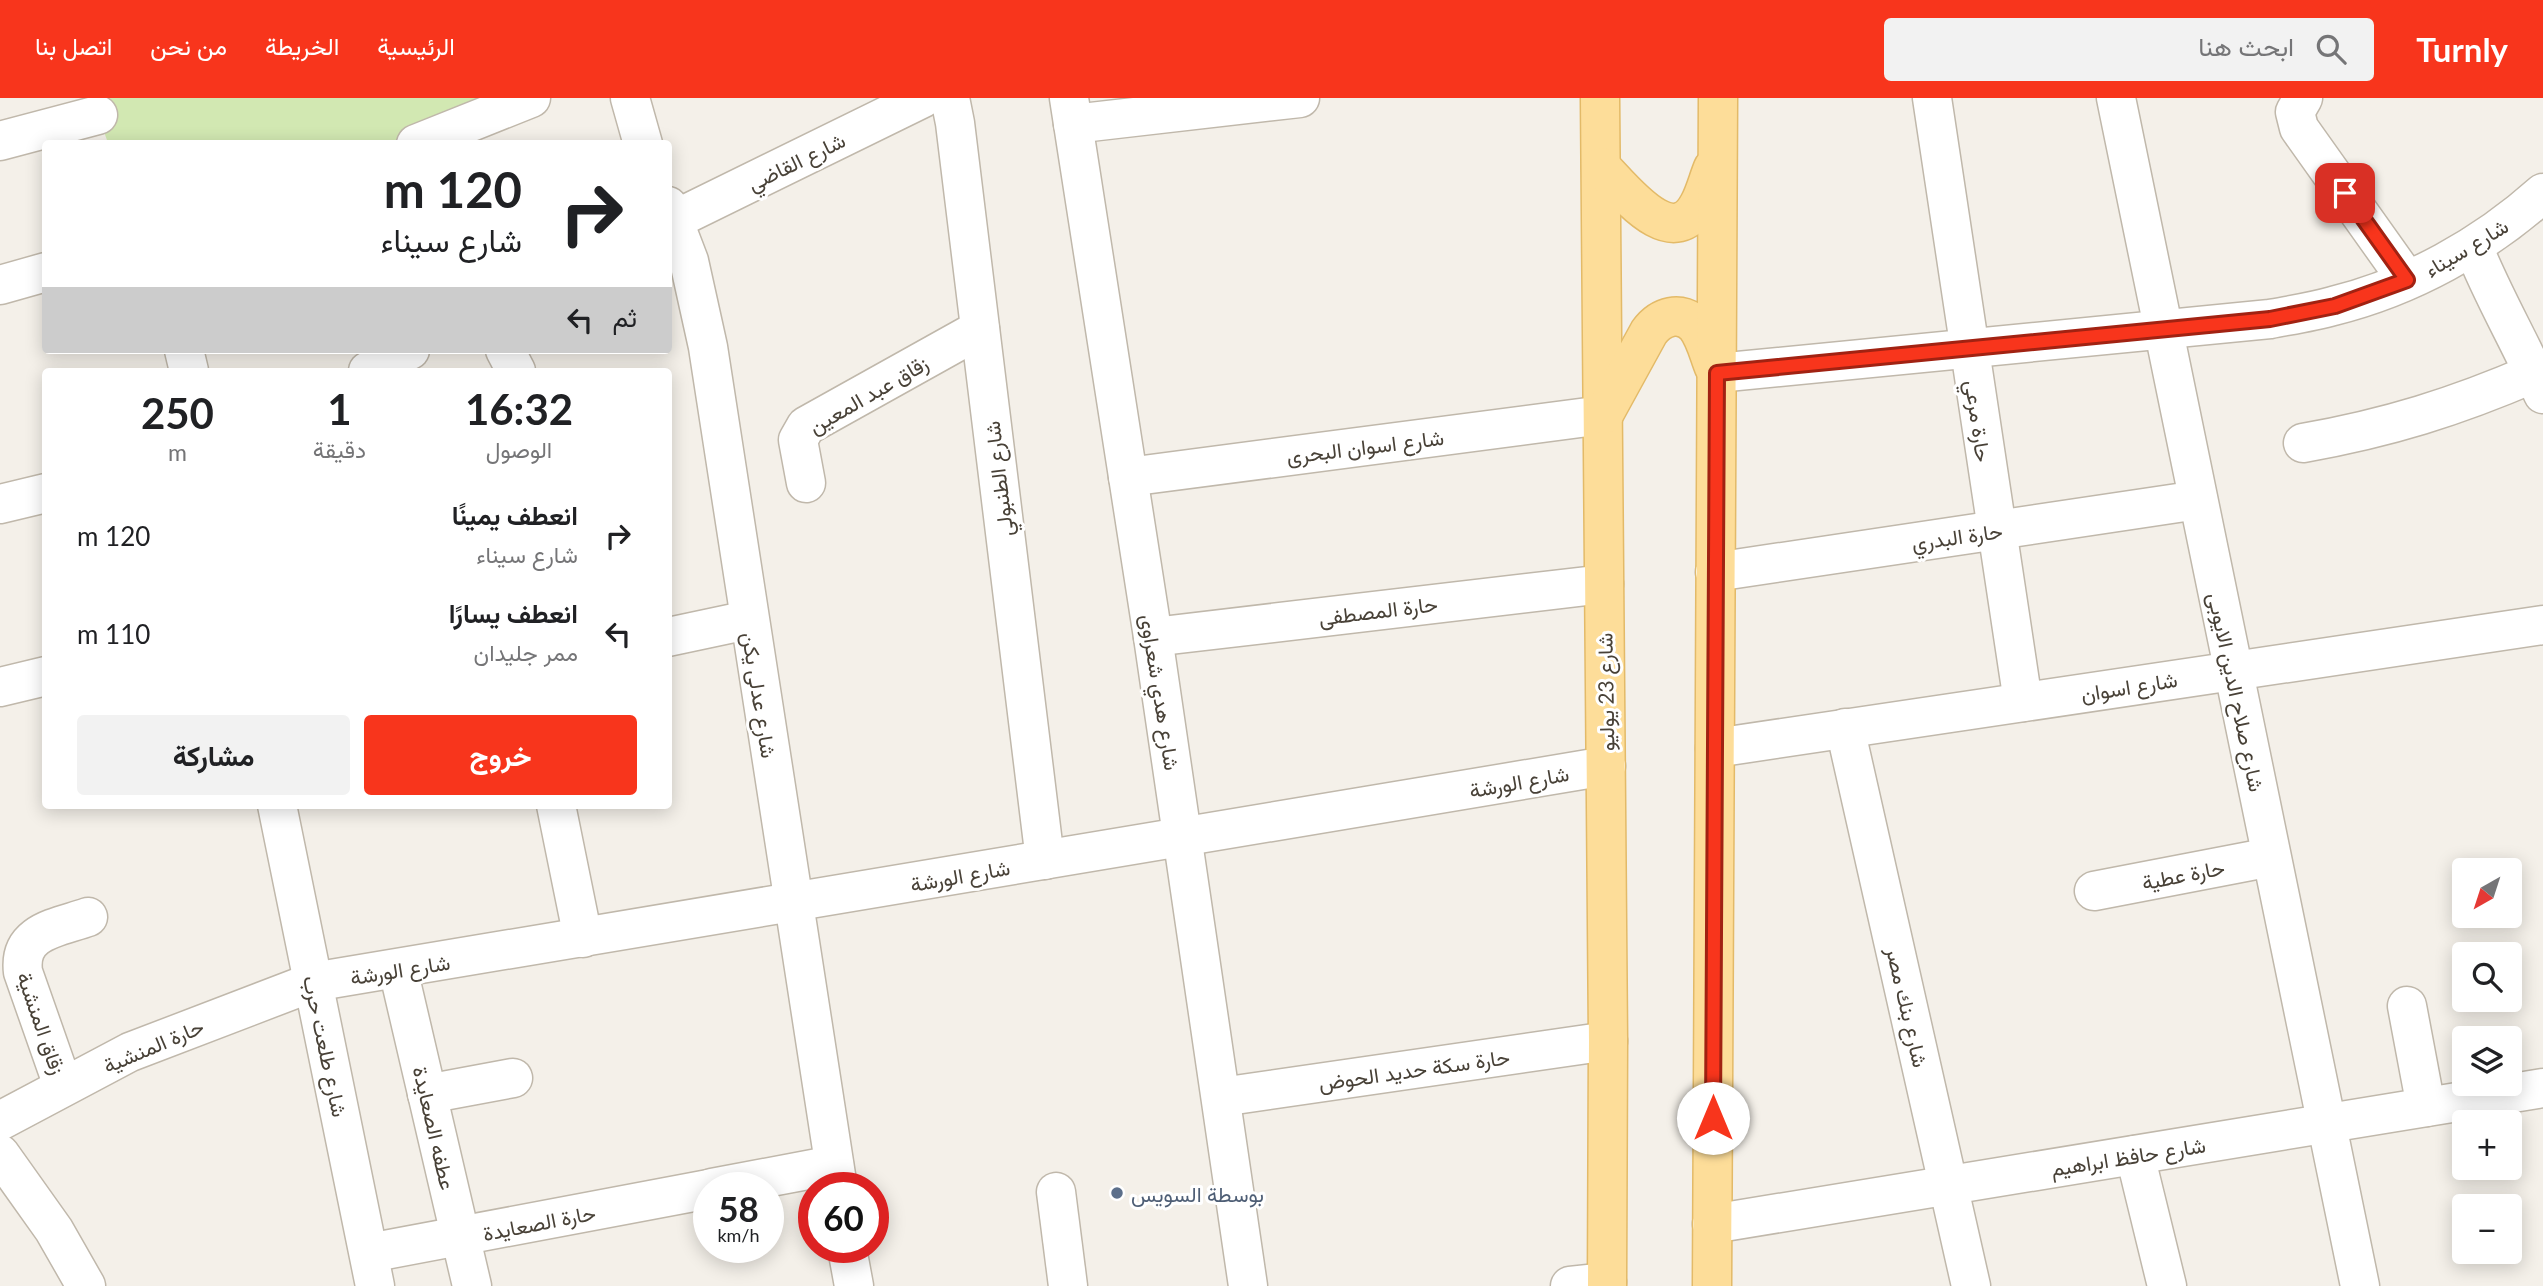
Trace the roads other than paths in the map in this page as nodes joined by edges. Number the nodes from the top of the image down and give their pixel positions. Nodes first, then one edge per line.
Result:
1 (531, 98) edge
2 (630, 98) edge
3 (923, 98) edge
4 (950, 98) edge
5 (1300, 98) edge
6 (1601, 98) edge
7 (1718, 98) edge
8 (1932, 98) edge
9 (2116, 98) edge
10 (2303, 98) edge
11 (1071, 111) edge
12 (99, 119) edge
13 (426, 140) edge
14 (642, 140) edge
15 (0, 141) edge
16 (1718, 154) junction
17 (1601, 167) junction
18 (2543, 193) edge
19 (672, 217) edge
20 (672, 219) edge
21 (2473, 246) junction
22 (42, 273) edge
23 (2407, 280) junction
24 (0, 285) edge
25 (980, 329) junction
26 (2164, 329) junction
27 (1969, 348) junction
28 (402, 354) edge
29 (374, 368) edge
30 (1717, 373) junction
31 (2538, 383) edge
32 (1603, 415) junction
33 (2303, 443) dead end
34 (1128, 477) junction
35 (806, 483) dead end
36 (42, 494) edge
37 (2198, 500) junction
38 (0, 504) edge
39 (1996, 530) junction
40 (1716, 572) junction
41 (1604, 584) junction
42 (748, 620) junction
43 (2543, 625) edge
44 (672, 636) edge
45 (1153, 637) junction
46 (2233, 671) junction
47 (42, 677) edge
48 (0, 687) edge
49 (2023, 702) junction
50 (1845, 728) junction
51 (1715, 748) junction
52 (1606, 766) junction
53 (278, 809) edge
54 (557, 809) edge
55 (1183, 837) junction
56 (2271, 857) junction
57 (1045, 860) junction
58 (2094, 891) dead end
59 (793, 903) junction
60 (88, 917) dead end
61 (583, 938) junction
62 (398, 969) junction
63 (313, 982) junction
64 (2407, 1006) dead end
65 (1608, 1041) junction
66 (513, 1078) dead end
67 (63, 1086) junction
68 (2543, 1088) edge
69 (428, 1094) junction
70 (1221, 1097) junction
71 (2426, 1107) junction
72 (0, 1121) edge
73 (2326, 1123) junction
74 (0, 1154) edge
75 (2136, 1155) junction
76 (835, 1172) edge
77 (1949, 1186) junction
78 (693, 1192) edge
79 (1056, 1192) dead end
80 (1712, 1224) junction
81 (460, 1237) junction
82 (850, 1263) edge
83 (372, 1269) edge
84 (1595, 1285) edge
85 (2163, 1285) edge
86 (86, 1286) edge
87 (472, 1286) edge
88 (854, 1286) edge
89 (1068, 1286) edge
90 (1248, 1286) edge
91 (1712, 1286) edge
92 (1971, 1286) edge
93 (2360, 1286) edge

1 - 13 street
2 - 14 street
3 - 19 street, شارع القاضي
4 - 25 street, شارع الطنبولي
5 - 11 street
6 - 17 main road, شارع 23 يوليو
7 - 16 main road
8 - 27 street, حارة مرعي
9 - 26 street, شارع صلاح الدين الايوبى
10 - 23 street
11 - 34 street, شارع هدي شعراوى
12 - 15 street
16 - 17 main road
16 - 30 main road
17 - 32 main road, شارع 23 يوليو
18 - 21 street, شارع سيناء
20 - 42 street, شارع عدلى يكن
21 - 23 street, شارع سيناء
21 - 31 street
22 - 24 street
23 - 26 street, شارع سيناء
25 - 35 street, زقاق عبد المعين
25 - 57 street, شارع الطنبولي
26 - 27 street, شارع سيناء
26 - 37 street, شارع صلاح الدين الايوبى
27 - 30 street, شارع سيناء
27 - 39 street, حارة مرعي
28 - 29 street
30 - 32 main road
30 - 40 main road
31 - 33 street
32 - 34 street, شارع اسوان البحرى
32 - 41 main road, شارع 23 يوليو
34 - 45 street, شارع هدي شعراوى
36 - 38 street
37 - 39 street, حارة البدري
37 - 46 street, شارع صلاح الدين الايوبى
39 - 40 street, حارة البدري
39 - 49 street, حارة مرعي
40 - 51 main road
41 - 45 street, حارة المصطفى
41 - 52 main road, شارع 23 يوليو
42 - 44 street
42 - 59 street, شارع عدلى يكن
43 - 46 street, شارع اسوان
45 - 55 street, شارع هدي شعراوى
46 - 49 street, شارع اسوان
46 - 56 street, شارع صلاح الدين الايوبى
47 - 48 street
49 - 50 street, شارع اسوان
50 - 51 street, شارع اسوان
50 - 77 street, شارع بنك مصر
51 - 80 main road
52 - 55 street, شارع الورشة
52 - 65 main road, شارع 23 يوليو
53 - 63 street, شارع طلعت حرب
54 - 61 street
55 - 57 street, شارع الورشة
55 - 70 street, شارع هدي شعراوى
56 - 58 street, حارة عطية
56 - 73 street, شارع صلاح الدين الايوبى
57 - 59 street, شارع الورشة
59 - 61 street, شارع الورشة
59 - 76 street, شارع عدلى يكن
60 - 67 street, زقاق المنشية
61 - 62 street, شارع الورشة
62 - 63 street, شارع الورشة
62 - 69 street, عطفه الصعايدة
63 - 67 street, حارة المنشية
63 - 83 street, شارع طلعت حرب
64 - 71 street
65 - 70 street, حارة سكة حديد الحوض
65 - 84 main road, شارع 23 يوليو
66 - 69 street
67 - 72 street, حارة المنشية
68 - 71 street, شارع حافظ ابراهيم
69 - 81 street, عطفه الصعايدة
70 - 90 street, شارع هدي شعراوى
71 - 73 street, شارع حافظ ابراهيم
73 - 75 street, شارع حافظ ابراهيم
73 - 93 street, شارع صلاح الدين الايوبى
74 - 86 street
75 - 77 street, شارع حافظ ابراهيم
75 - 85 street
77 - 80 street, شارع حافظ ابراهيم
77 - 92 street, شارع بنك مصر
78 - 81 street, حارة الصعايدة
79 - 89 street
80 - 91 main road
81 - 83 street, حارة الصعايدة
81 - 87 street, عطفه الصعايدة
82 - 88 street

